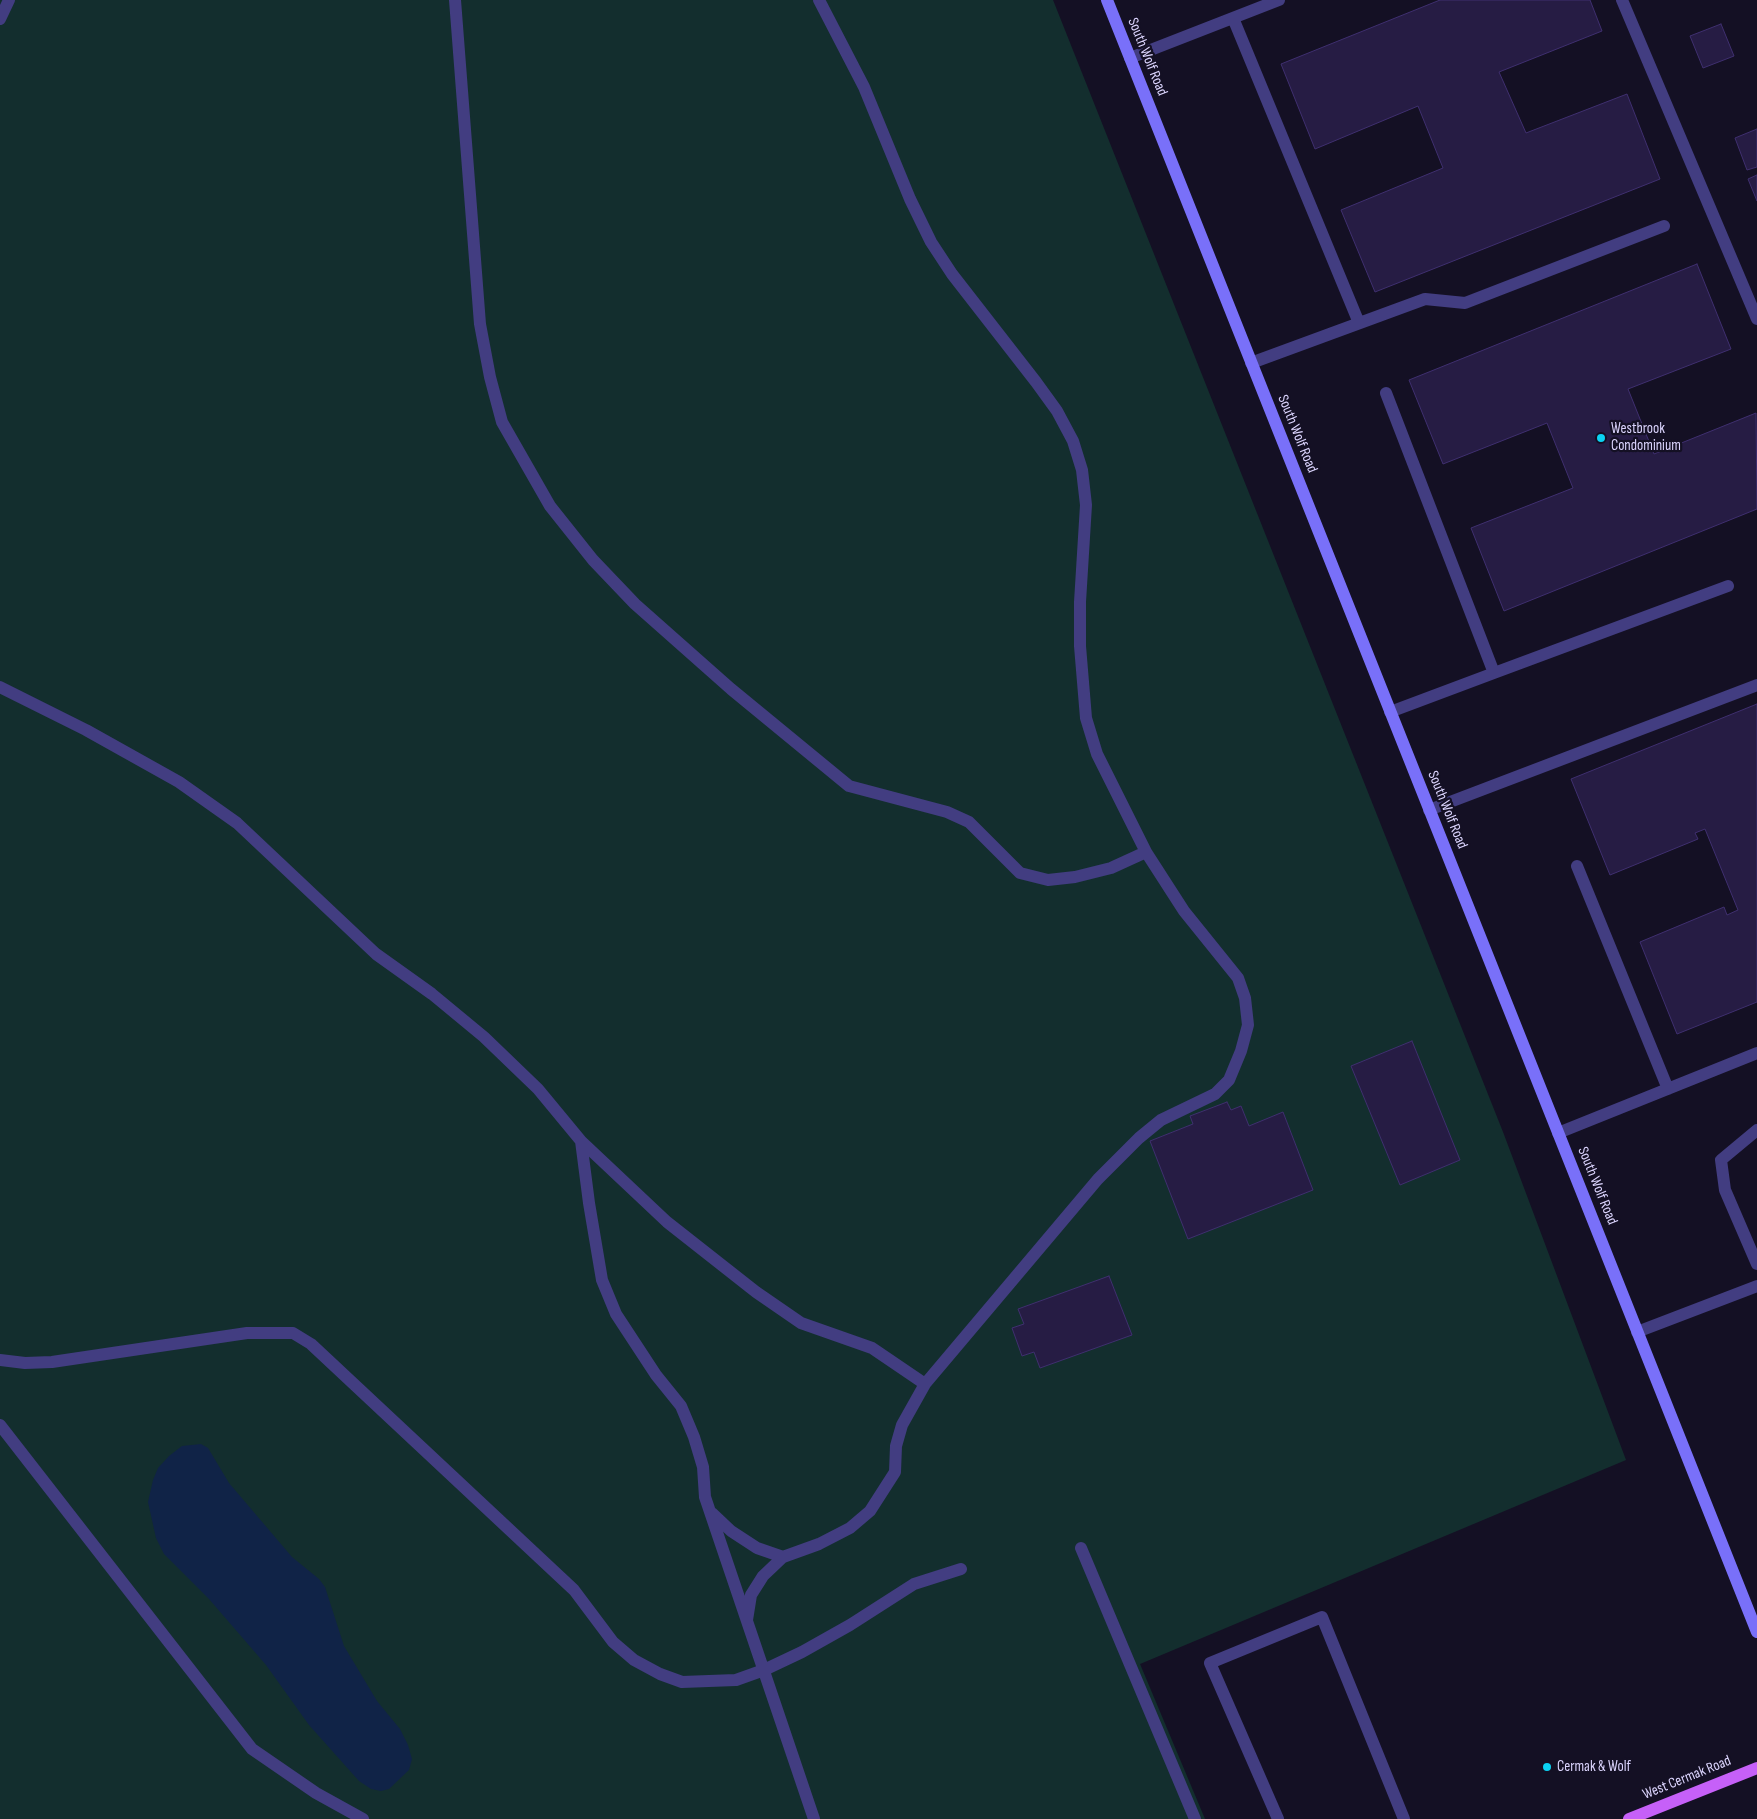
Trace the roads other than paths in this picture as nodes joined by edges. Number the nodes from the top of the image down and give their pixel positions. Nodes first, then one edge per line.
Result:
1 (9, 0) edge
2 (455, 0) edge
3 (819, 0) edge
4 (1107, 0) edge
5 (1279, 0) edge
6 (1622, 0) edge
7 (1233, 18) junction
8 (0, 19) edge
9 (1130, 58) junction
10 (1664, 226) dead end
11 (1757, 319) edge
12 (1359, 323) junction
13 (1251, 362) junction
14 (1386, 393) dead end
15 (1728, 586) dead end
16 (1494, 673) junction
17 (1757, 685) edge
18 (0, 687) edge
19 (1390, 712) junction
20 (1429, 810) junction
21 (1146, 852) junction
22 (1577, 866) dead end
23 (1757, 1053) edge
24 (1668, 1089) junction
25 (1757, 1130) edge
26 (1558, 1133) junction
27 (581, 1141) junction
28 (1757, 1264) edge
29 (1757, 1286) edge
30 (1637, 1332) junction
31 (0, 1360) edge
32 (925, 1384) junction
33 (0, 1426) edge
34 (709, 1509) junction
35 (1081, 1548) dead end
36 (783, 1556) junction
37 (961, 1569) dead end
38 (747, 1620) junction
39 (1757, 1632) edge
40 (764, 1670) junction
41 (1757, 1768) edge
42 (362, 1819) edge
43 (814, 1819) edge
44 (1194, 1819) edge
45 (1278, 1819) edge
46 (1404, 1819) edge
47 (1629, 1819) edge

1 - 8 lane
2 - 21 lane
3 - 21 lane
4 - 9 main road, South Wolf Road
5 - 7 lane
6 - 11 lane
7 - 9 lane
7 - 12 lane
9 - 13 main road, South Wolf Road
10 - 12 lane
12 - 13 lane
13 - 19 main road, South Wolf Road
14 - 16 lane
15 - 16 lane
16 - 19 lane
17 - 20 lane
18 - 27 lane
19 - 20 main road, South Wolf Road
20 - 26 main road, South Wolf Road
21 - 32 lane
22 - 24 lane
23 - 24 lane
24 - 26 lane
25 - 28 lane
26 - 30 main road, South Wolf Road
27 - 32 lane
27 - 34 lane
29 - 30 lane
30 - 39 main road, South Wolf Road
31 - 40 lane
32 - 36 lane
33 - 42 lane
34 - 36 lane
34 - 38 lane
35 - 44 lane
36 - 38 lane
37 - 40 lane
38 - 40 lane
40 - 43 lane
41 - 47 main road, West Cermak Road
45 - 46 lane

